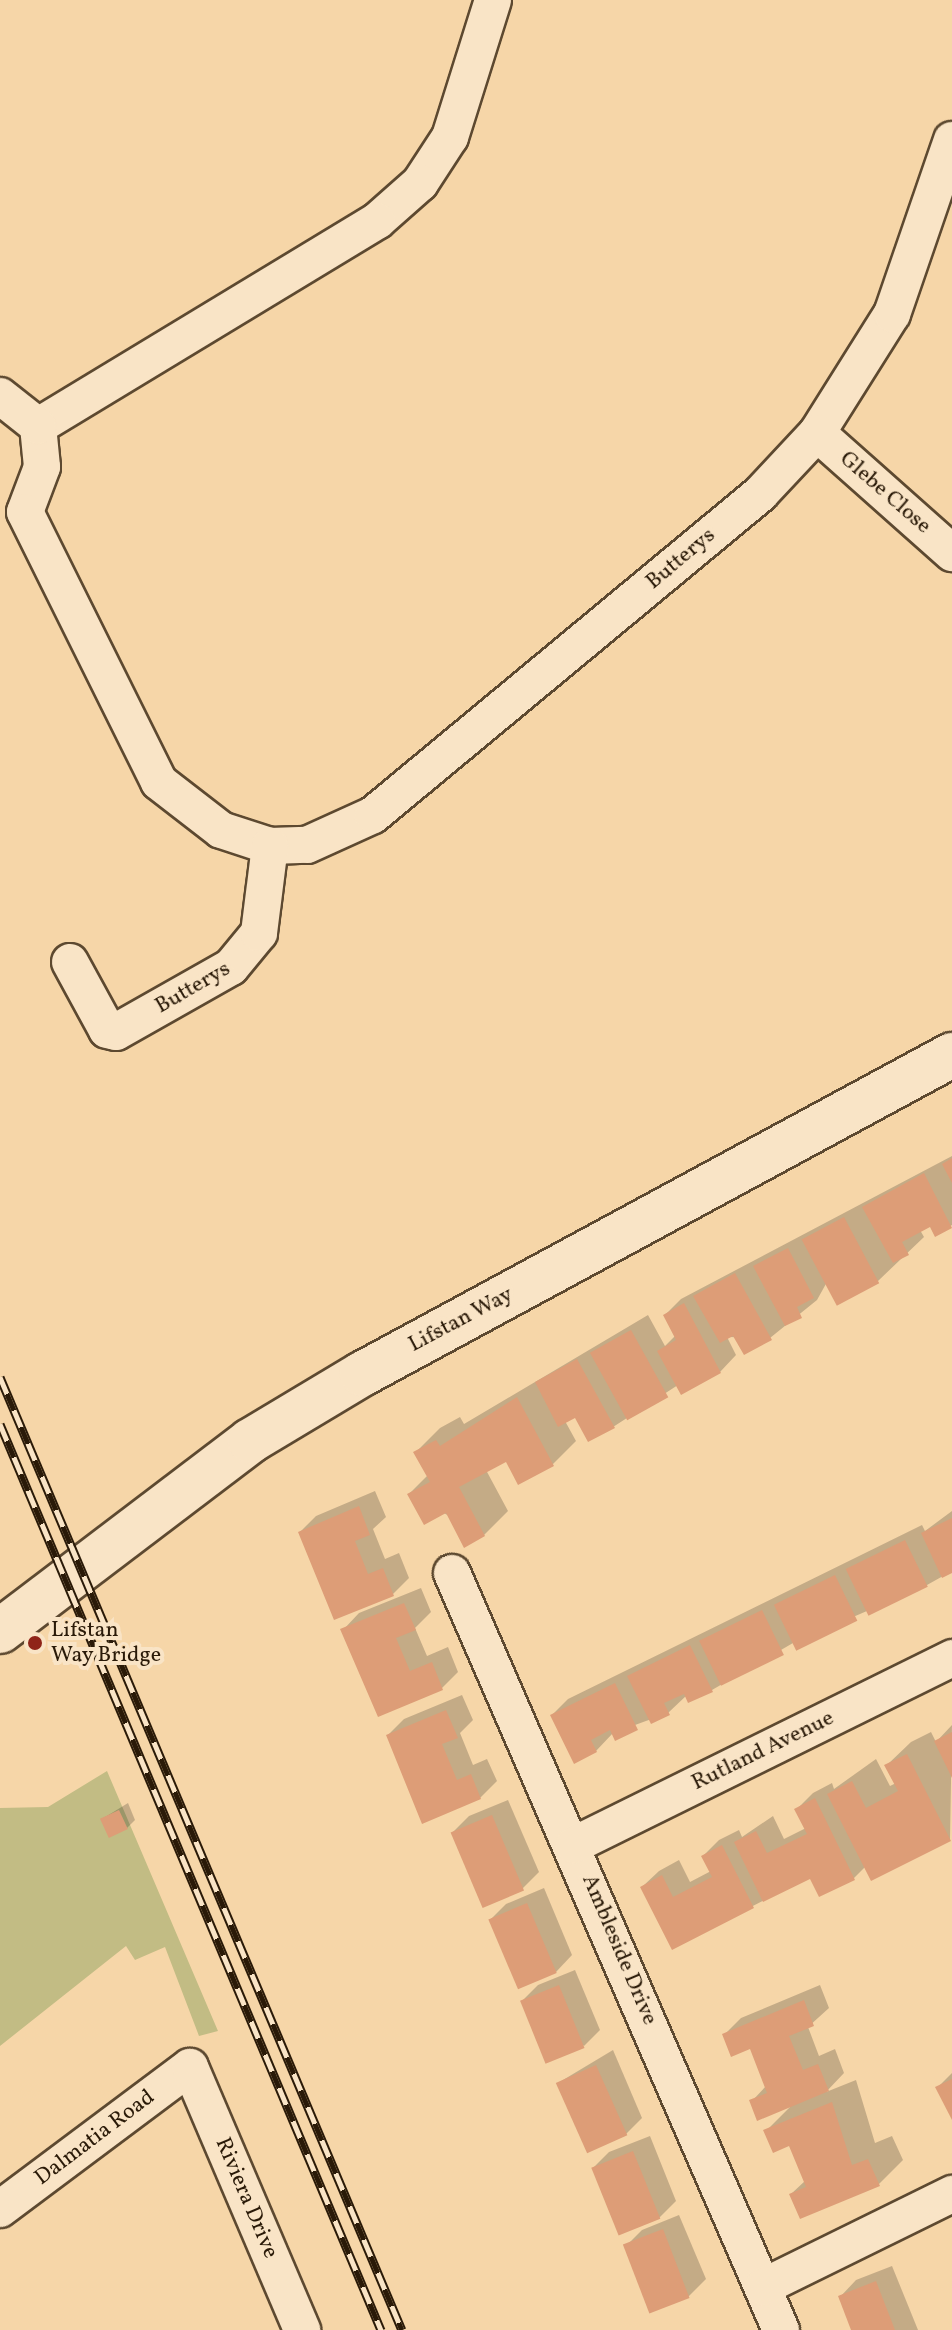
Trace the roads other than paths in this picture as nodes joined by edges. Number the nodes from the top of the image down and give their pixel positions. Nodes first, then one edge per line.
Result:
1 (493, 0) edge
2 (952, 140) edge
3 (0, 396) edge
4 (38, 426) junction
5 (817, 433) junction
6 (13, 516) edge
7 (952, 553) edge
8 (270, 846) junction
9 (70, 962) dead end
10 (952, 1055) edge
11 (452, 1573) dead end
12 (0, 1631) edge
13 (952, 1658) edge
14 (574, 1845) junction
15 (190, 2067) joint
16 (952, 2194) edge
17 (0, 2209) edge
18 (763, 2287) junction
19 (302, 2330) edge
20 (781, 2330) edge

1 - 4 street
2 - 5 street, Butterys
3 - 4 street
4 - 6 street, Butterys
5 - 7 street, Glebe Close
5 - 8 street, Butterys
6 - 8 street, Butterys
8 - 9 street, Butterys
10 - 12 street, Lifstan Way
11 - 14 street, Ambleside Drive
13 - 14 street, Rutland Avenue
14 - 18 street, Ambleside Drive
15 - 17 street, Dalmatia Road
15 - 19 street, Riviera Drive
16 - 18 street
18 - 20 street, Ambleside Drive

